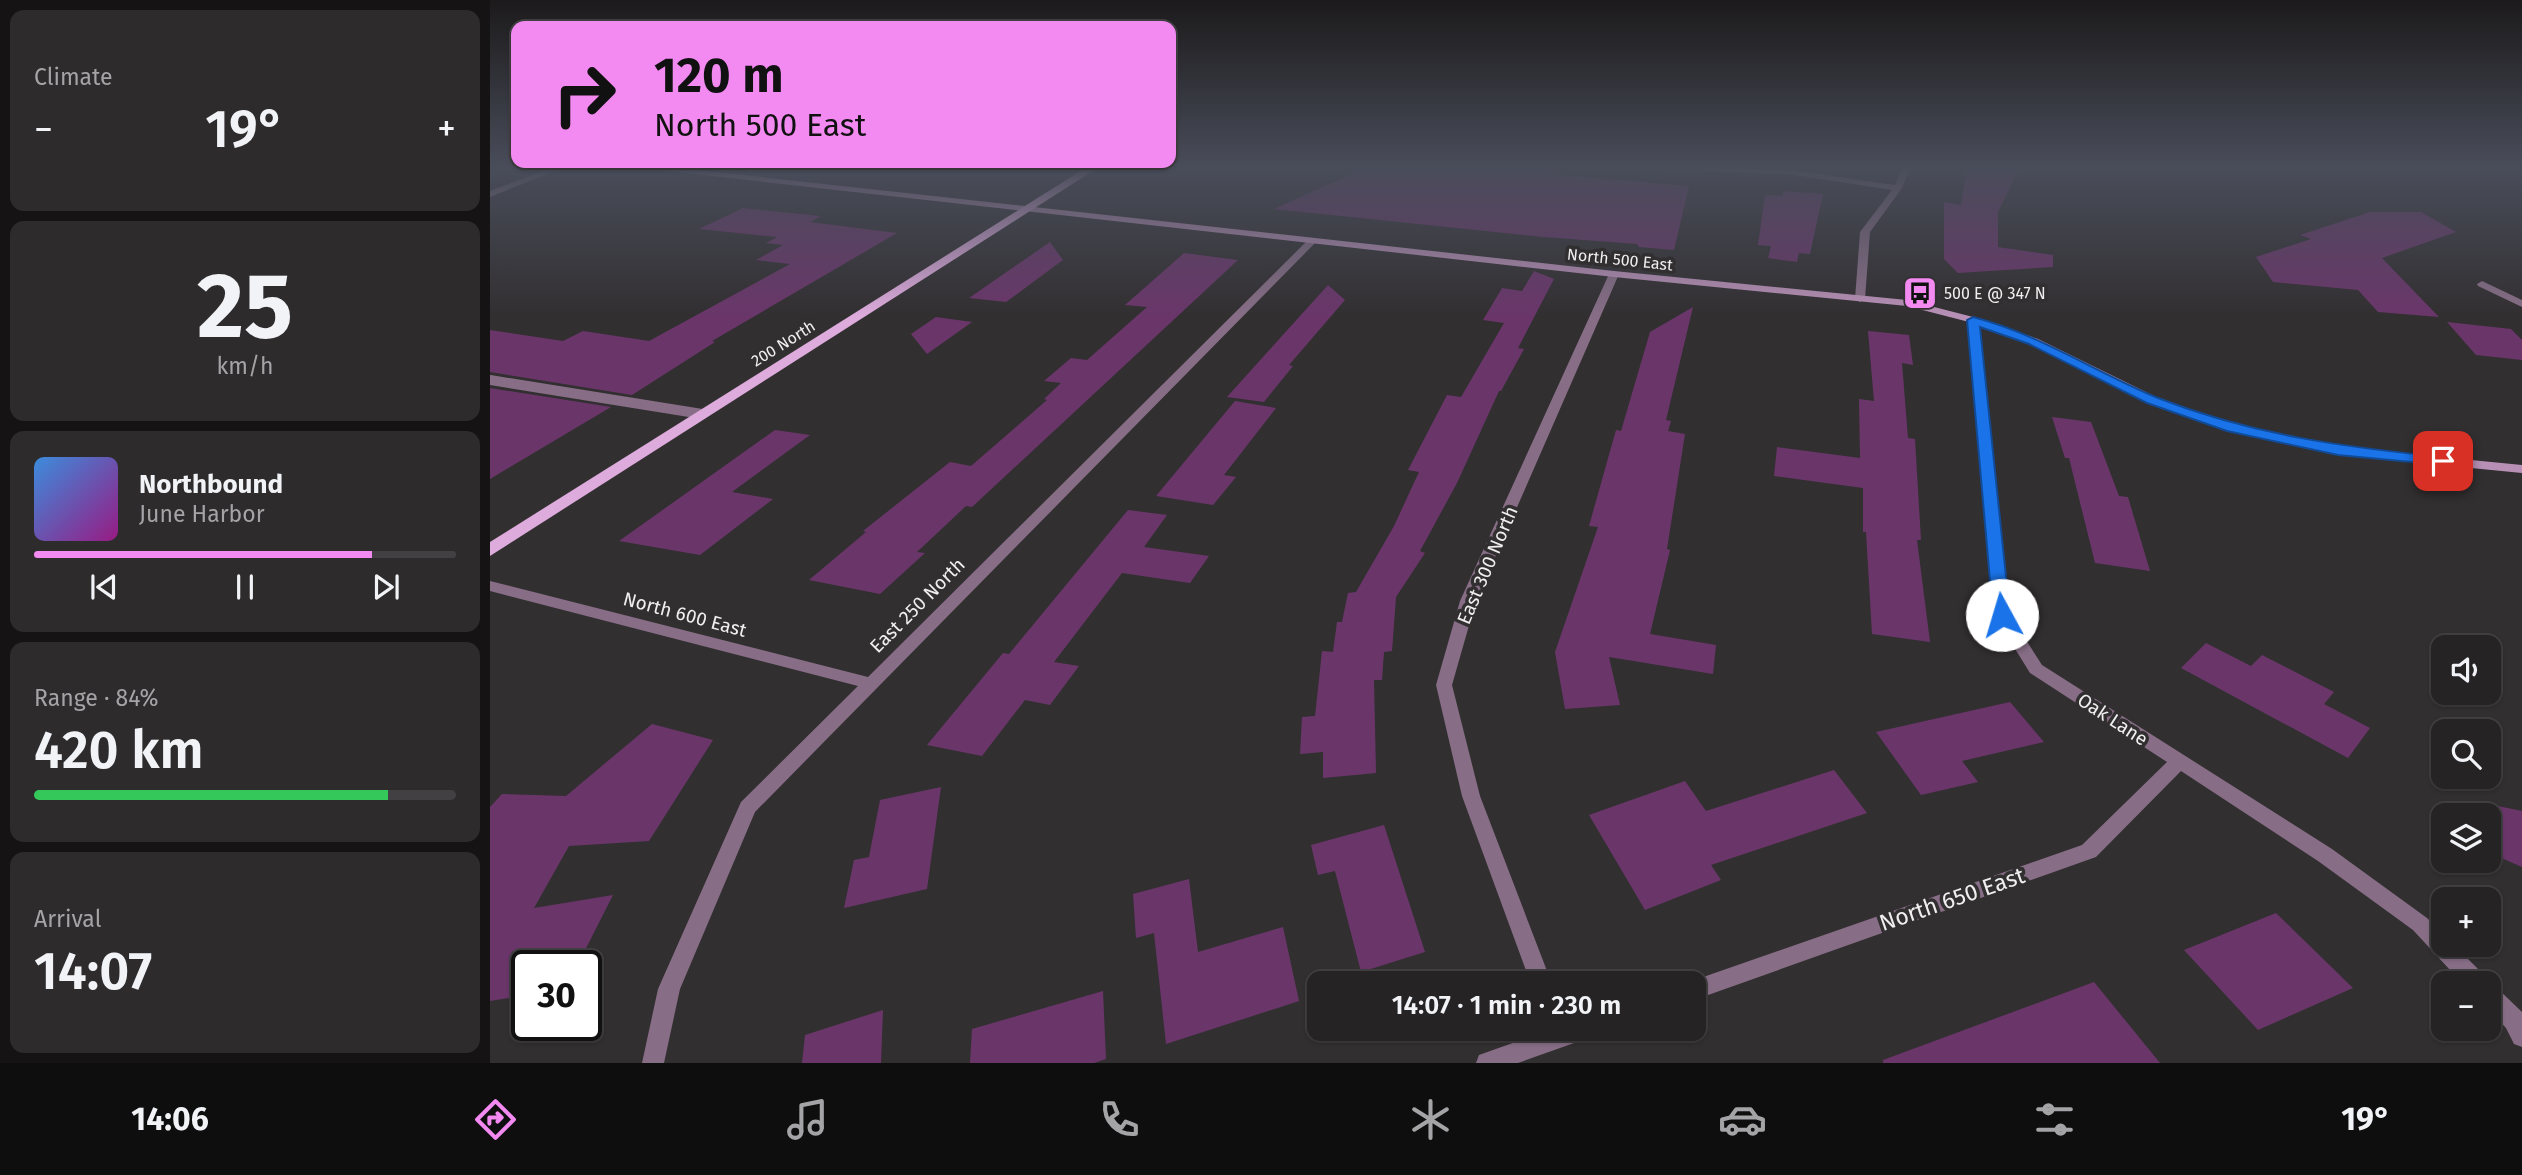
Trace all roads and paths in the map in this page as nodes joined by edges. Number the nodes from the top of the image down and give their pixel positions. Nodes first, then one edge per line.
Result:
1 (1017, 217) edge
2 (1089, 217) edge
3 (1877, 217) edge
4 (1312, 241) junction
5 (1614, 274) junction
6 (2482, 284) dead end
7 (1860, 299) junction
8 (2522, 304) edge
9 (1973, 320) junction
10 (490, 380) edge
11 (702, 414) junction
12 (2522, 468) edge
13 (490, 550) edge
14 (490, 586) edge
15 (869, 683) junction
16 (2180, 761) junction
17 (1537, 971) edge
18 (2465, 971) edge
19 (1706, 986) edge
20 (2501, 1007) edge
21 (2522, 1036) edge
22 (1543, 1041) edge
23 (653, 1063) edge
24 (1487, 1063) edge

1 - 11 main road, 200 North
2 - 4 street, North 500 East
3 - 7 street
4 - 5 street, North 500 East
4 - 15 street, East 250 North
5 - 7 street, North 500 East
5 - 17 street, East 300 North
6 - 8 street
7 - 9 street, North 500 East
9 - 12 street, North 500 East
9 - 16 street, Oak Lane
10 - 11 lane
11 - 13 main road, 200 North
14 - 15 street, North 600 East
15 - 23 street, East 250 North
16 - 18 street, Oak Lane
16 - 19 street, North 650 East
20 - 21 street
22 - 24 street

